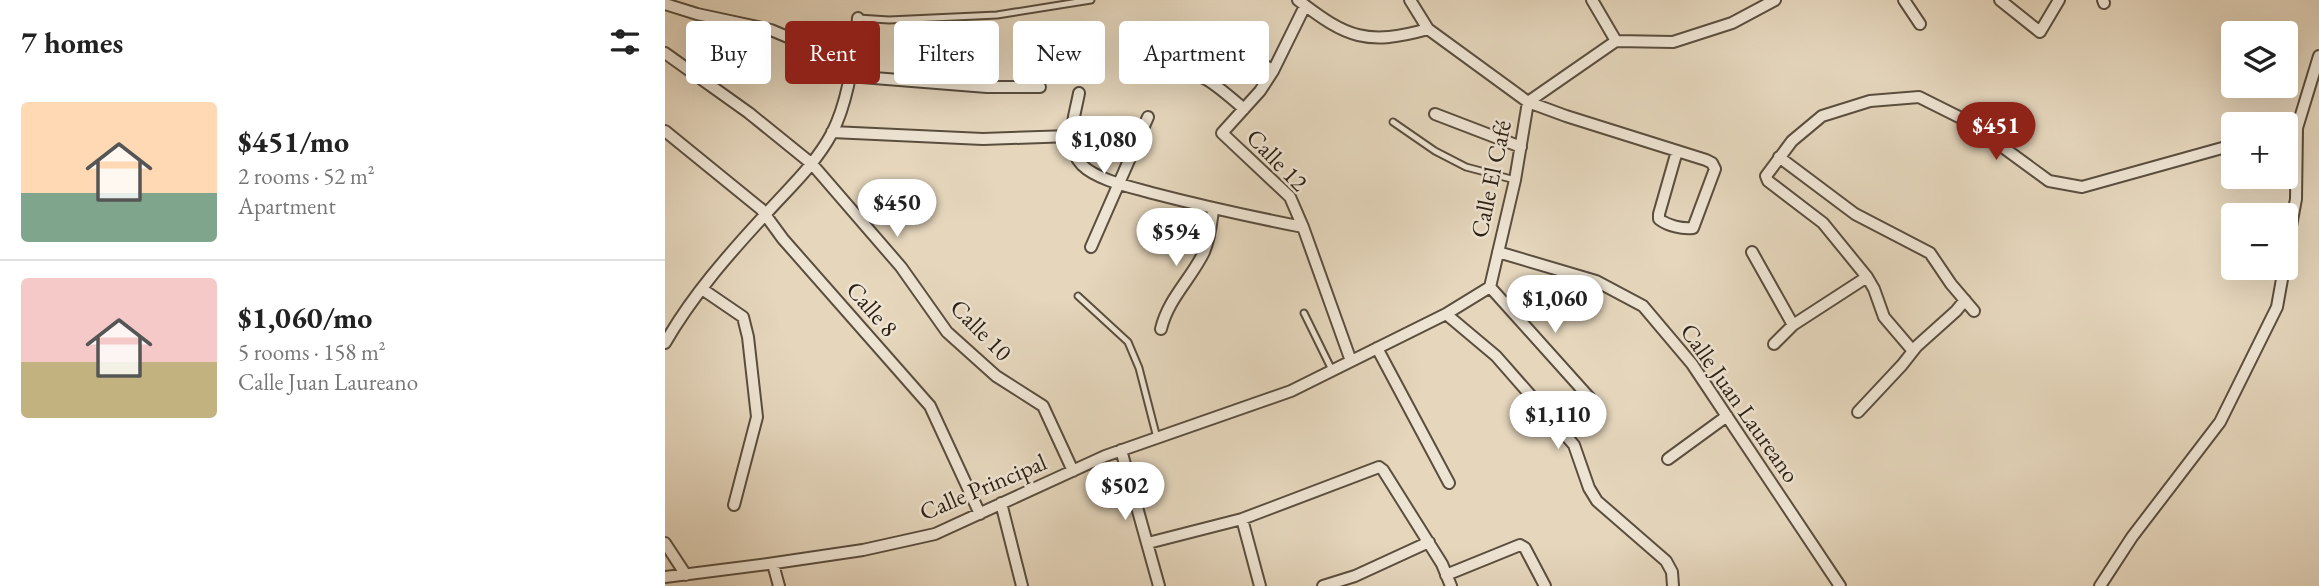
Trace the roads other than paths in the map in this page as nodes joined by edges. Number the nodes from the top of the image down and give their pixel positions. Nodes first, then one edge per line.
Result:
1 (1091, 0) edge
2 (1410, 0) edge
3 (1592, 0) edge
4 (1775, 0) edge
5 (1904, 0) edge
6 (2000, 0) edge
7 (2059, 0) edge
8 (1302, 3) edge
9 (665, 4) edge
10 (858, 18) joint
11 (858, 21) edge
12 (1920, 24) dead end
13 (1428, 29) junction
14 (785, 36) edge
15 (1616, 41) junction
16 (665, 53) edge
17 (2319, 56) edge
18 (1269, 68) edge
19 (1273, 71) junction
20 (880, 79) edge
21 (847, 84) edge
22 (1215, 84) edge
23 (1040, 87) dead end
24 (1079, 93) dead end
25 (1528, 102) junction
26 (1244, 108) junction
27 (1435, 114) dead end
28 (1148, 117) dead end
29 (1393, 122) dead end
30 (2298, 125) edge
31 (665, 131) edge
32 (832, 132) junction
33 (1070, 136) junction
34 (1521, 147) junction
35 (2221, 148) edge
36 (1677, 151) junction
37 (1779, 157) junction
38 (812, 164) junction
39 (1515, 180) junction
40 (1118, 183) junction
41 (1213, 209) junction
42 (765, 214) junction
43 (1303, 227) junction
44 (1091, 247) dead end
45 (1498, 252) junction
46 (1752, 252) dead end
47 (1867, 277) junction
48 (2282, 280) edge
49 (1490, 287) junction
50 (702, 289) junction
51 (1078, 296) dead end
52 (1965, 300) junction
53 (1974, 311) dead end
54 (1304, 313) dead end
55 (1446, 314) junction
56 (1793, 325) junction
57 (1161, 329) dead end
58 (665, 343) edge
59 (1774, 344) dead end
60 (1377, 348) junction
61 (1913, 351) junction
62 (1351, 361) junction
63 (1332, 370) junction
64 (1596, 404) dead end
65 (1858, 412) dead end
66 (1727, 416) junction
67 (1157, 438) junction
68 (1121, 450) junction
69 (1668, 459) dead end
70 (1073, 471) junction
71 (1449, 483) dead end
72 (1001, 503) junction
73 (734, 505) dead end
74 (980, 514) junction
75 (1242, 519) junction
76 (1429, 542) junction
77 (665, 543) edge
78 (1147, 543) junction
79 (773, 564) junction
80 (686, 575) junction
81 (1446, 575) junction
82 (665, 577) edge
83 (1356, 581) edge
84 (779, 586) edge
85 (1022, 586) edge
86 (1159, 586) edge
87 (1260, 586) edge
88 (1323, 586) edge
89 (1451, 586) edge
90 (1545, 586) edge
91 (1673, 586) edge
92 (1840, 586) edge
93 (2100, 586) edge

1 - 10 lane
2 - 13 street
3 - 15 street
4 - 15 street
5 - 12 street
6 - 7 street
8 - 13 street
8 - 19 street, Calle 12
9 - 14 street
10 - 11 street
13 - 25 street
15 - 25 street, Calle El Café
16 - 38 street, Calle 10
17 - 30 street
18 - 19 street
19 - 26 street, Calle 12
20 - 23 street
21 - 32 street
22 - 26 street
24 - 33 street
25 - 34 street, Calle El Café
25 - 36 street
26 - 43 street, Calle 12
27 - 34 street
28 - 40 street
29 - 39 lane
31 - 42 street, Calle 8
32 - 33 street
32 - 38 street
33 - 40 street
34 - 39 street, Calle El Café
35 - 37 street
36 - 36 street
37 - 47 street
37 - 52 street
38 - 42 street
38 - 70 street, Calle 10
39 - 45 street, Calle El Café
40 - 41 street
40 - 44 street
41 - 43 street
41 - 57 street
42 - 50 street
42 - 74 street, Calle 8
43 - 62 street, Calle 12
45 - 49 street, Calle El Café
45 - 66 street, Calle Juan Laureano
46 - 56 street
47 - 56 street
47 - 61 street
48 - 93 street
49 - 55 street, Calle Principal
49 - 64 street
50 - 58 street
50 - 73 street
51 - 67 lane
52 - 53 street
52 - 61 street
54 - 63 lane
55 - 60 street, Calle Principal
55 - 91 street
56 - 59 street
60 - 62 street, Calle Principal
60 - 71 street
61 - 65 street
62 - 63 street, Calle Principal
63 - 67 street, Calle Principal
66 - 69 street
66 - 92 street, Calle Juan Laureano
67 - 68 street, Calle Principal
68 - 70 street, Calle Principal
68 - 78 street
70 - 72 street, Calle Principal
72 - 74 street, Calle Principal
72 - 85 street
74 - 79 street, Calle Principal
75 - 76 street
75 - 78 street
75 - 87 street
76 - 81 street
76 - 83 street
77 - 80 street
78 - 86 street
79 - 80 street, Calle Principal
79 - 84 street
80 - 82 street, Calle Principal
81 - 89 street
81 - 90 street
83 - 88 street

